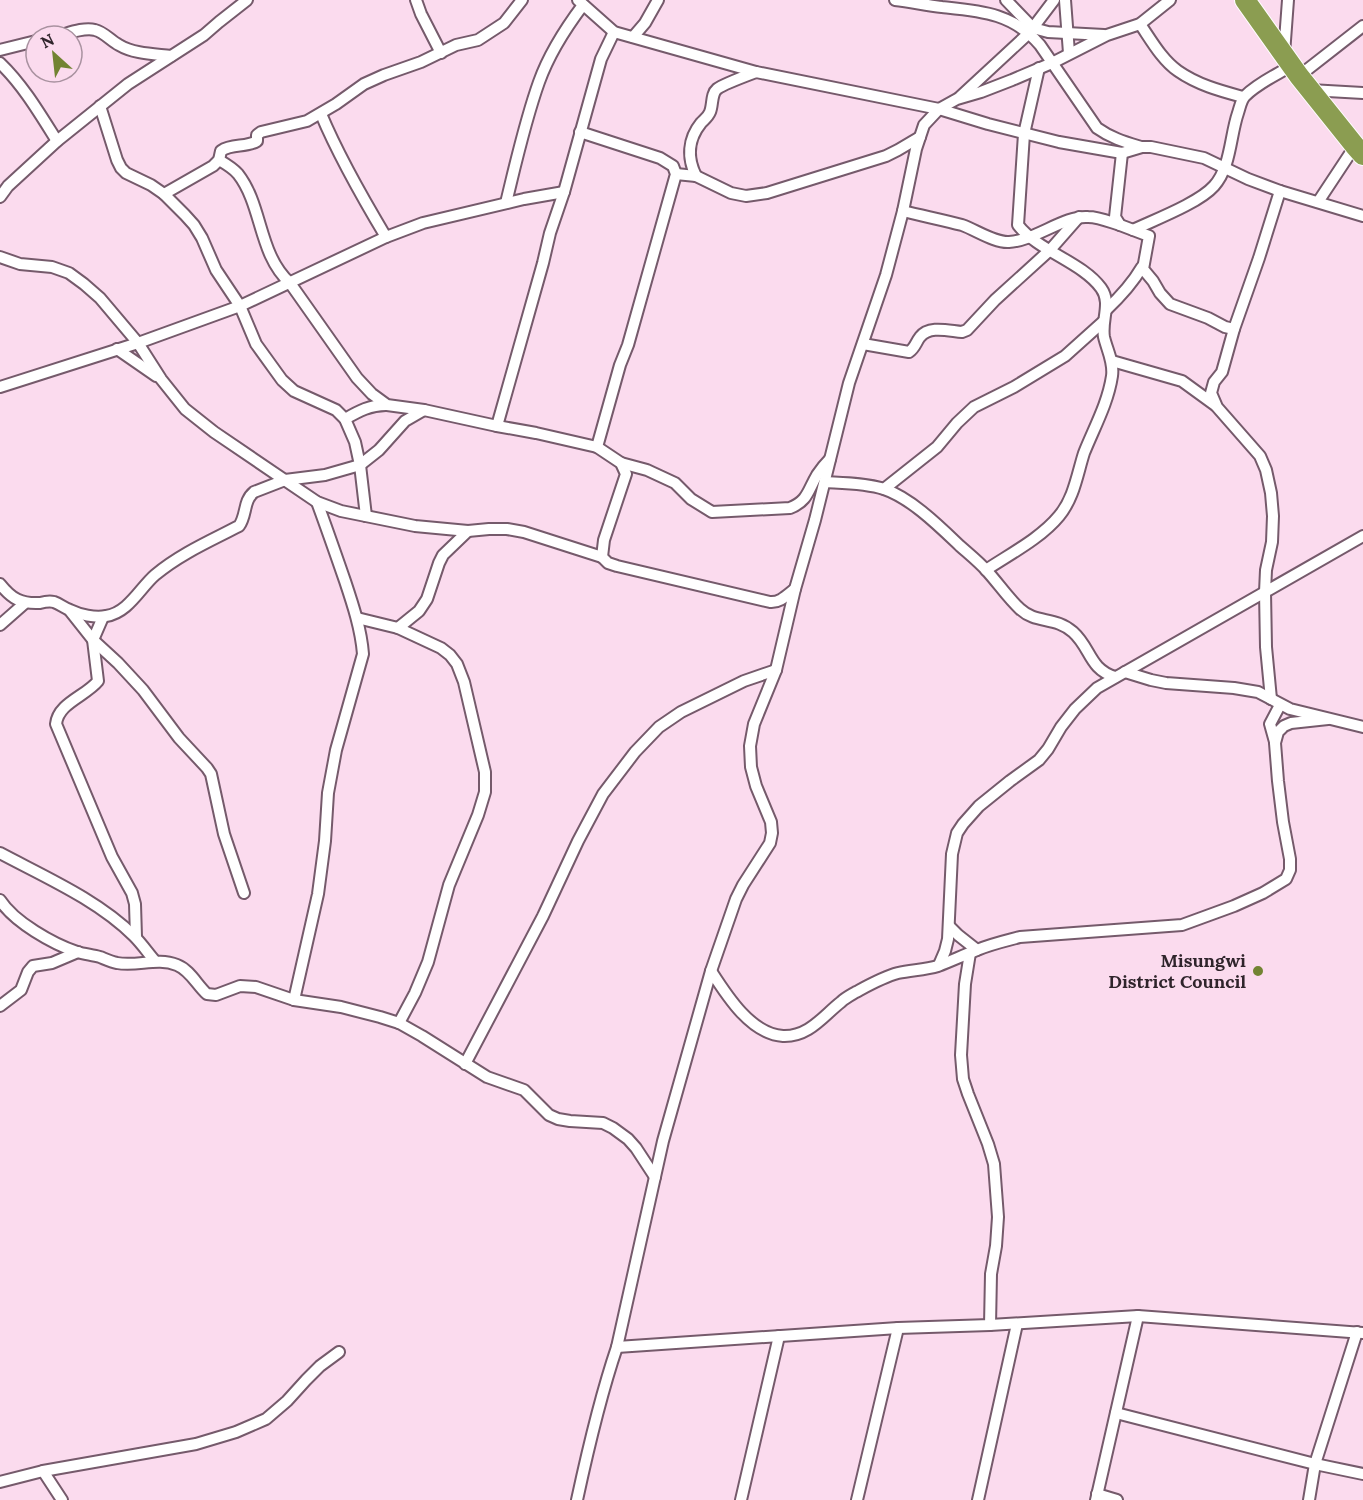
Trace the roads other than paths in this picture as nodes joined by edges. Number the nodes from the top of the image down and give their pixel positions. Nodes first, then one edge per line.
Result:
1 (247, 0) edge
2 (416, 0) edge
3 (522, 0) edge
4 (658, 0) edge
5 (895, 0) edge
6 (1006, 0) edge
7 (1054, 0) edge
8 (1065, 0) edge
9 (1170, 0) edge
10 (1245, 0) edge
11 (1288, 0) edge
12 (580, 2) edge
13 (1140, 24) junction
14 (1363, 26) edge
15 (84, 30) edge
16 (1031, 31) junction
17 (614, 32) junction
18 (1067, 34) junction
19 (1107, 35) junction
20 (633, 37) junction
21 (24, 44) edge
22 (0, 51) edge
23 (441, 53) junction
24 (1069, 53) junction
25 (171, 56) junction
26 (0, 63) edge
27 (1052, 63) junction
28 (1039, 68) junction
29 (756, 72) junction
30 (1296, 72) junction
31 (1363, 93) edge
32 (1243, 97) junction
33 (957, 99) junction
34 (100, 106) junction
35 (939, 109) junction
36 (321, 114) junction
37 (580, 132) junction
38 (1024, 134) junction
39 (920, 137) junction
40 (57, 141) junction
41 (1142, 147) junction
42 (1359, 150) edge
43 (1122, 153) junction
44 (219, 160) junction
45 (1225, 168) junction
46 (676, 174) junction
47 (696, 176) junction
48 (4, 188) edge
49 (1280, 191) junction
50 (564, 192) junction
51 (164, 194) junction
52 (0, 197) edge
53 (1318, 202) junction
54 (506, 203) junction
55 (903, 211) junction
56 (1166, 215) junction
57 (1363, 216) edge
58 (1079, 217) junction
59 (1120, 225) junction
60 (1133, 230) junction
61 (386, 237) junction
62 (1030, 237) junction
63 (1150, 238) junction
64 (1050, 250) junction
65 (0, 257) edge
66 (1142, 267) junction
67 (290, 283) junction
68 (240, 306) junction
69 (1105, 316) junction
70 (1234, 329) junction
71 (138, 343) junction
72 (863, 344) junction
73 (117, 349) junction
74 (1112, 361) junction
75 (161, 379) junction
76 (1214, 382) junction
77 (0, 387) edge
78 (1194, 389) junction
79 (387, 405) junction
80 (1217, 406) junction
81 (424, 410) junction
82 (345, 418) junction
83 (497, 426) junction
84 (597, 447) junction
85 (831, 459) junction
86 (621, 463) junction
87 (360, 465) junction
88 (285, 480) junction
89 (825, 482) junction
90 (884, 489) junction
91 (317, 502) junction
92 (366, 516) junction
93 (468, 531) junction
94 (1363, 536) edge
95 (602, 557) junction
96 (987, 570) junction
97 (0, 584) edge
98 (795, 589) junction
99 (1265, 592) junction
100 (25, 603) junction
101 (70, 610) junction
102 (103, 617) junction
103 (357, 618) junction
104 (0, 625) edge
105 (398, 627) junction
106 (93, 640) junction
107 (776, 670) junction
108 (1120, 674) junction
109 (1276, 702) junction
110 (1328, 719) junction
111 (1363, 727) edge
112 (1275, 743) junction
113 (0, 854) edge
114 (244, 893) dead end
115 (0, 900) edge
116 (949, 926) junction
117 (136, 938) junction
118 (974, 951) junction
119 (78, 952) junction
120 (155, 961) junction
121 (939, 965) junction
122 (711, 971) junction
123 (294, 1000) junction
124 (0, 1006) edge
125 (399, 1023) junction
126 (465, 1064) junction
127 (655, 1177) junction
128 (1138, 1316) junction
129 (1017, 1324) junction
130 (990, 1325) junction
131 (898, 1328) junction
132 (1360, 1333) edge
133 (779, 1336) junction
134 (617, 1347) junction
135 (339, 1352) dead end
136 (1116, 1413) junction
137 (1315, 1464) junction
138 (43, 1471) junction
139 (1363, 1474) edge
140 (0, 1482) edge
141 (1097, 1497) edge
142 (62, 1500) edge
143 (577, 1500) edge
144 (741, 1500) edge
145 (857, 1500) edge
146 (978, 1500) edge
147 (1117, 1500) edge
148 (1309, 1500) edge

1 - 25 street
2 - 23 street
3 - 23 street
4 - 20 street
5 - 16 street
6 - 16 street
7 - 16 street
8 - 18 street
9 - 13 street
10 - 30 highway
11 - 30 street
12 - 17 street
12 - 54 street
13 - 19 street
13 - 32 street
14 - 30 street
15 - 25 street
16 - 18 street
16 - 27 street
16 - 33 street
17 - 20 street
17 - 37 street
18 - 19 street
18 - 24 street
19 - 24 street
20 - 29 street
21 - 22 street
23 - 36 street
24 - 27 street
25 - 34 street
26 - 40 street
27 - 28 street
27 - 41 street
28 - 33 street
28 - 38 street
29 - 35 street
29 - 47 street
30 - 31 street
30 - 32 street
30 - 42 highway
32 - 45 street
33 - 35 street
34 - 40 street
34 - 51 street
35 - 38 street
35 - 39 street
36 - 44 street
36 - 61 street
37 - 46 street
37 - 50 street
38 - 43 street
38 - 62 street
39 - 47 street
39 - 55 street
40 - 48 street
41 - 43 street
41 - 45 street
42 - 53 street
43 - 59 street
44 - 51 street
44 - 67 street
45 - 49 street
45 - 56 street
46 - 47 street
46 - 84 street
48 - 52 street
49 - 53 street
49 - 70 street
50 - 54 street
50 - 83 street
51 - 68 street
53 - 57 street
54 - 61 street
55 - 62 street
55 - 72 street
56 - 60 street
56 - 63 street
58 - 59 street
58 - 62 street
58 - 64 street
59 - 60 street
60 - 63 street
61 - 67 street
62 - 64 street
63 - 66 street
64 - 69 street
64 - 72 street
65 - 71 street
66 - 69 street
66 - 70 street
67 - 68 street
67 - 79 street
68 - 71 street
68 - 82 street
69 - 74 street
69 - 90 street
70 - 76 street
71 - 73 street
71 - 75 street
72 - 85 street
73 - 75 street
73 - 77 street
74 - 78 street
74 - 96 street
75 - 88 street
76 - 78 street
76 - 80 street
78 - 80 street
79 - 81 street
79 - 82 street
80 - 99 street
81 - 83 street
81 - 87 street
82 - 87 street
83 - 84 street
84 - 86 street
85 - 86 street
85 - 89 street
86 - 95 street
87 - 88 street
87 - 92 street
88 - 91 street
88 - 102 street
89 - 90 street
89 - 98 street
90 - 96 street
91 - 92 street
91 - 103 street
92 - 93 street
93 - 95 street
93 - 105 street
94 - 99 street
95 - 98 street
96 - 108 street
97 - 100 street
98 - 107 street
99 - 108 street
99 - 109 street
100 - 101 street
100 - 104 street
101 - 102 street
101 - 106 street
102 - 106 street
103 - 105 street
103 - 123 street
105 - 125 street
106 - 114 street
106 - 117 street
107 - 122 street
107 - 126 street
108 - 109 street
108 - 116 street
109 - 110 street
109 - 112 street
110 - 111 street
110 - 112 street
112 - 118 street
113 - 117 street
115 - 119 street
116 - 118 street
116 - 121 street
117 - 120 street
118 - 121 street
118 - 130 street
119 - 120 street
119 - 124 street
120 - 123 street
121 - 122 street
122 - 127 street
123 - 125 street
125 - 126 street
126 - 127 street
127 - 134 street
128 - 129 street
128 - 132 street
128 - 136 street
129 - 130 street
129 - 146 street
130 - 131 street
131 - 133 street
131 - 145 street
132 - 137 street
133 - 134 street
133 - 144 street
134 - 143 street
135 - 138 street
136 - 137 street
136 - 141 street
137 - 139 street
137 - 148 street
138 - 140 street
138 - 142 street
141 - 147 street

